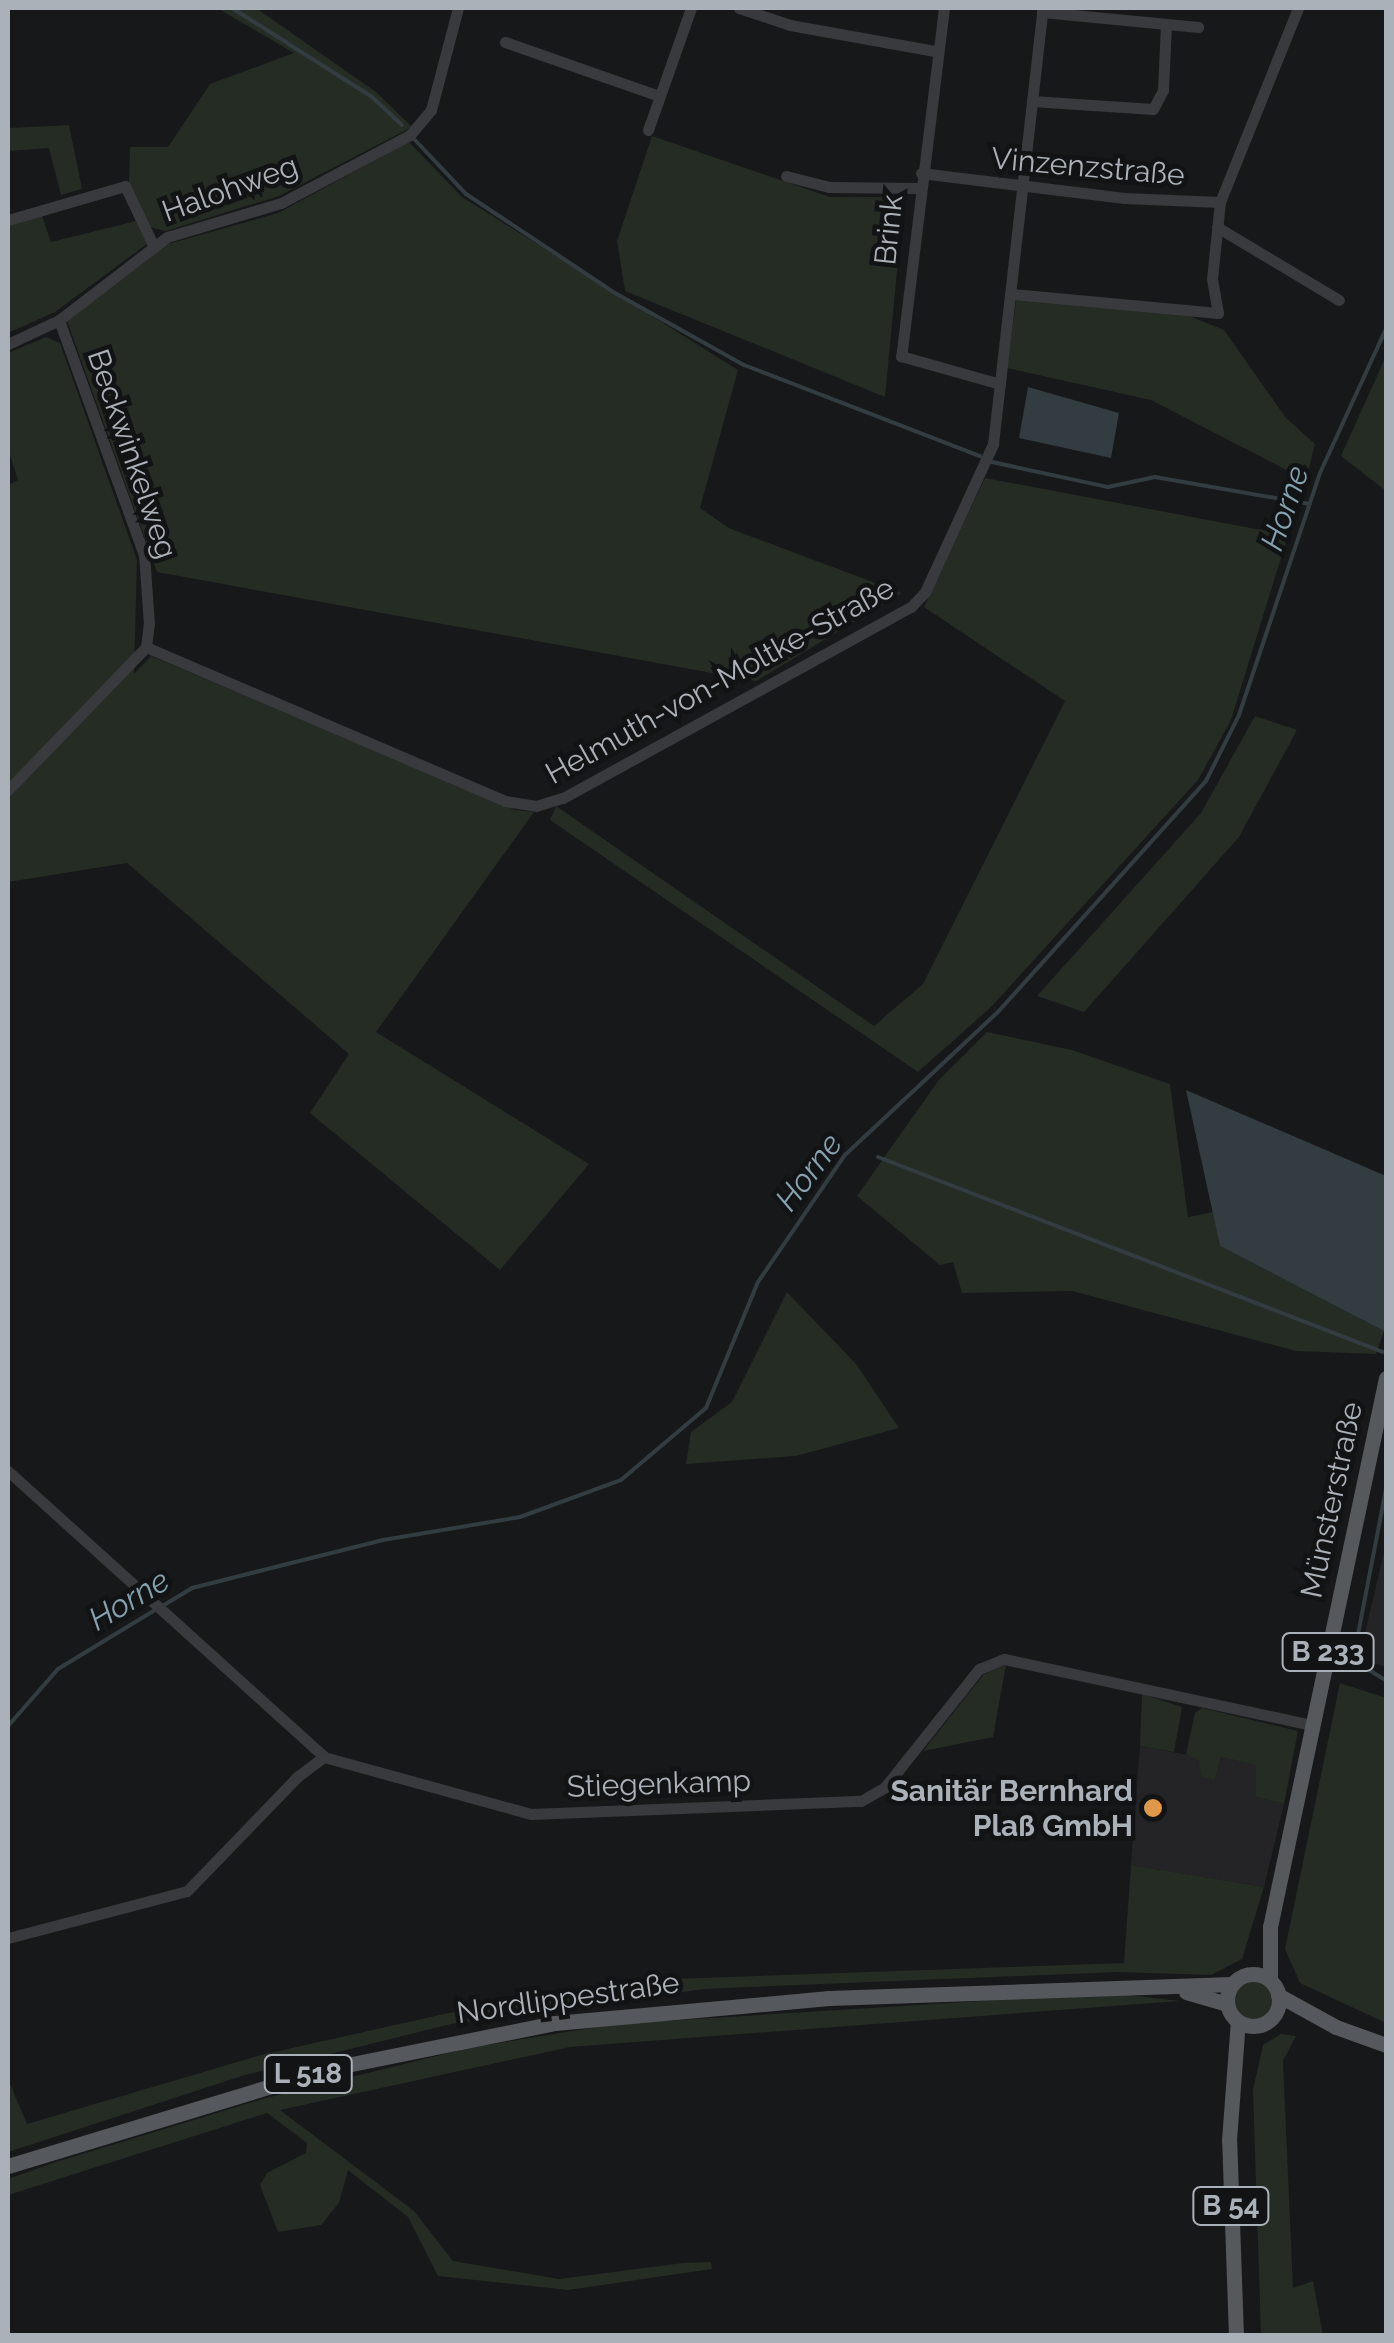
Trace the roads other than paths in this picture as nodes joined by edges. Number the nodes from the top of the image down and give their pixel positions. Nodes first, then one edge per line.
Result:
1 (458, 8) edge
2 (691, 8) edge
3 (739, 8) edge
4 (944, 8) edge
5 (1298, 8) edge
6 (1042, 10) edge
7 (1166, 25) junction
8 (1198, 27) dead end
9 (505, 42) dead end
10 (936, 51) junction
11 (659, 96) junction
12 (1032, 101) junction
13 (648, 130) dead end
14 (921, 173) junction
15 (786, 176) dead end
16 (919, 188) junction
17 (1024, 188) junction
18 (1220, 202) junction
19 (8, 220) edge
20 (1217, 228) junction
21 (153, 245) junction
22 (1013, 294) junction
23 (1339, 300) dead end
24 (60, 320) junction
25 (8, 344) edge
26 (1000, 384) junction
27 (146, 646) junction
28 (8, 790) edge
29 (1386, 1378) edge
30 (8, 1471) edge
31 (1312, 1725) junction
32 (324, 1757) junction
33 (1270, 1928) junction
34 (8, 1938) edge
35 (1248, 1974) junction
36 (1270, 1980) junction
37 (1152, 1984) junction
38 (1232, 1984) junction
39 (1278, 1994) junction
40 (1228, 2004) junction
41 (1238, 2021) junction
42 (1265, 2022) junction
43 (1336, 2027) junction
44 (1386, 2045) edge
45 (1237, 2077) junction
46 (8, 2166) edge
47 (1236, 2336) edge

1 - 21 street, Halohweg
2 - 11 street
3 - 10 street
4 - 10 street, Brink
5 - 18 street, Vinzenzstraße
6 - 7 street
6 - 12 street, Helmuth-von-Moltke-Straße
7 - 8 street
7 - 12 street
9 - 11 street
10 - 14 street, Brink
11 - 13 street
12 - 17 street, Helmuth-von-Moltke-Straße
14 - 16 street, Brink
14 - 17 street, Vinzenzstraße
15 - 16 street
16 - 26 street, Brink
17 - 18 street, Vinzenzstraße
17 - 22 street, Helmuth-von-Moltke-Straße
18 - 20 street
19 - 21 street
20 - 22 street
20 - 23 street
21 - 24 street, Halohweg
22 - 26 street, Helmuth-von-Moltke-Straße
24 - 25 street, Halohweg
24 - 27 street, Beckwinkelweg
26 - 27 street, Helmuth-von-Moltke-Straße
27 - 28 street
29 - 31 main road, Münsterstraße / B 233
30 - 32 street
31 - 32 street, Stiegenkamp
31 - 33 main road, Münsterstraße / B 233
32 - 34 street
33 - 35 main road, Münsterstraße / B 233
33 - 36 main road, Münsterstraße / B 233
35 - 36 main road
35 - 38 main road
36 - 39 main road
37 - 38 main road, Nordlippestraße / L 518
37 - 40 main road, Nordlippestraße / L 518
37 - 46 main road, Nordlippestraße / L 518
38 - 40 main road
39 - 42 main road
39 - 43 main road
40 - 41 main road
41 - 42 main road
41 - 45 main road, B 54
42 - 43 main road
42 - 45 main road, B 54
43 - 44 main road
45 - 47 main road, B 54

